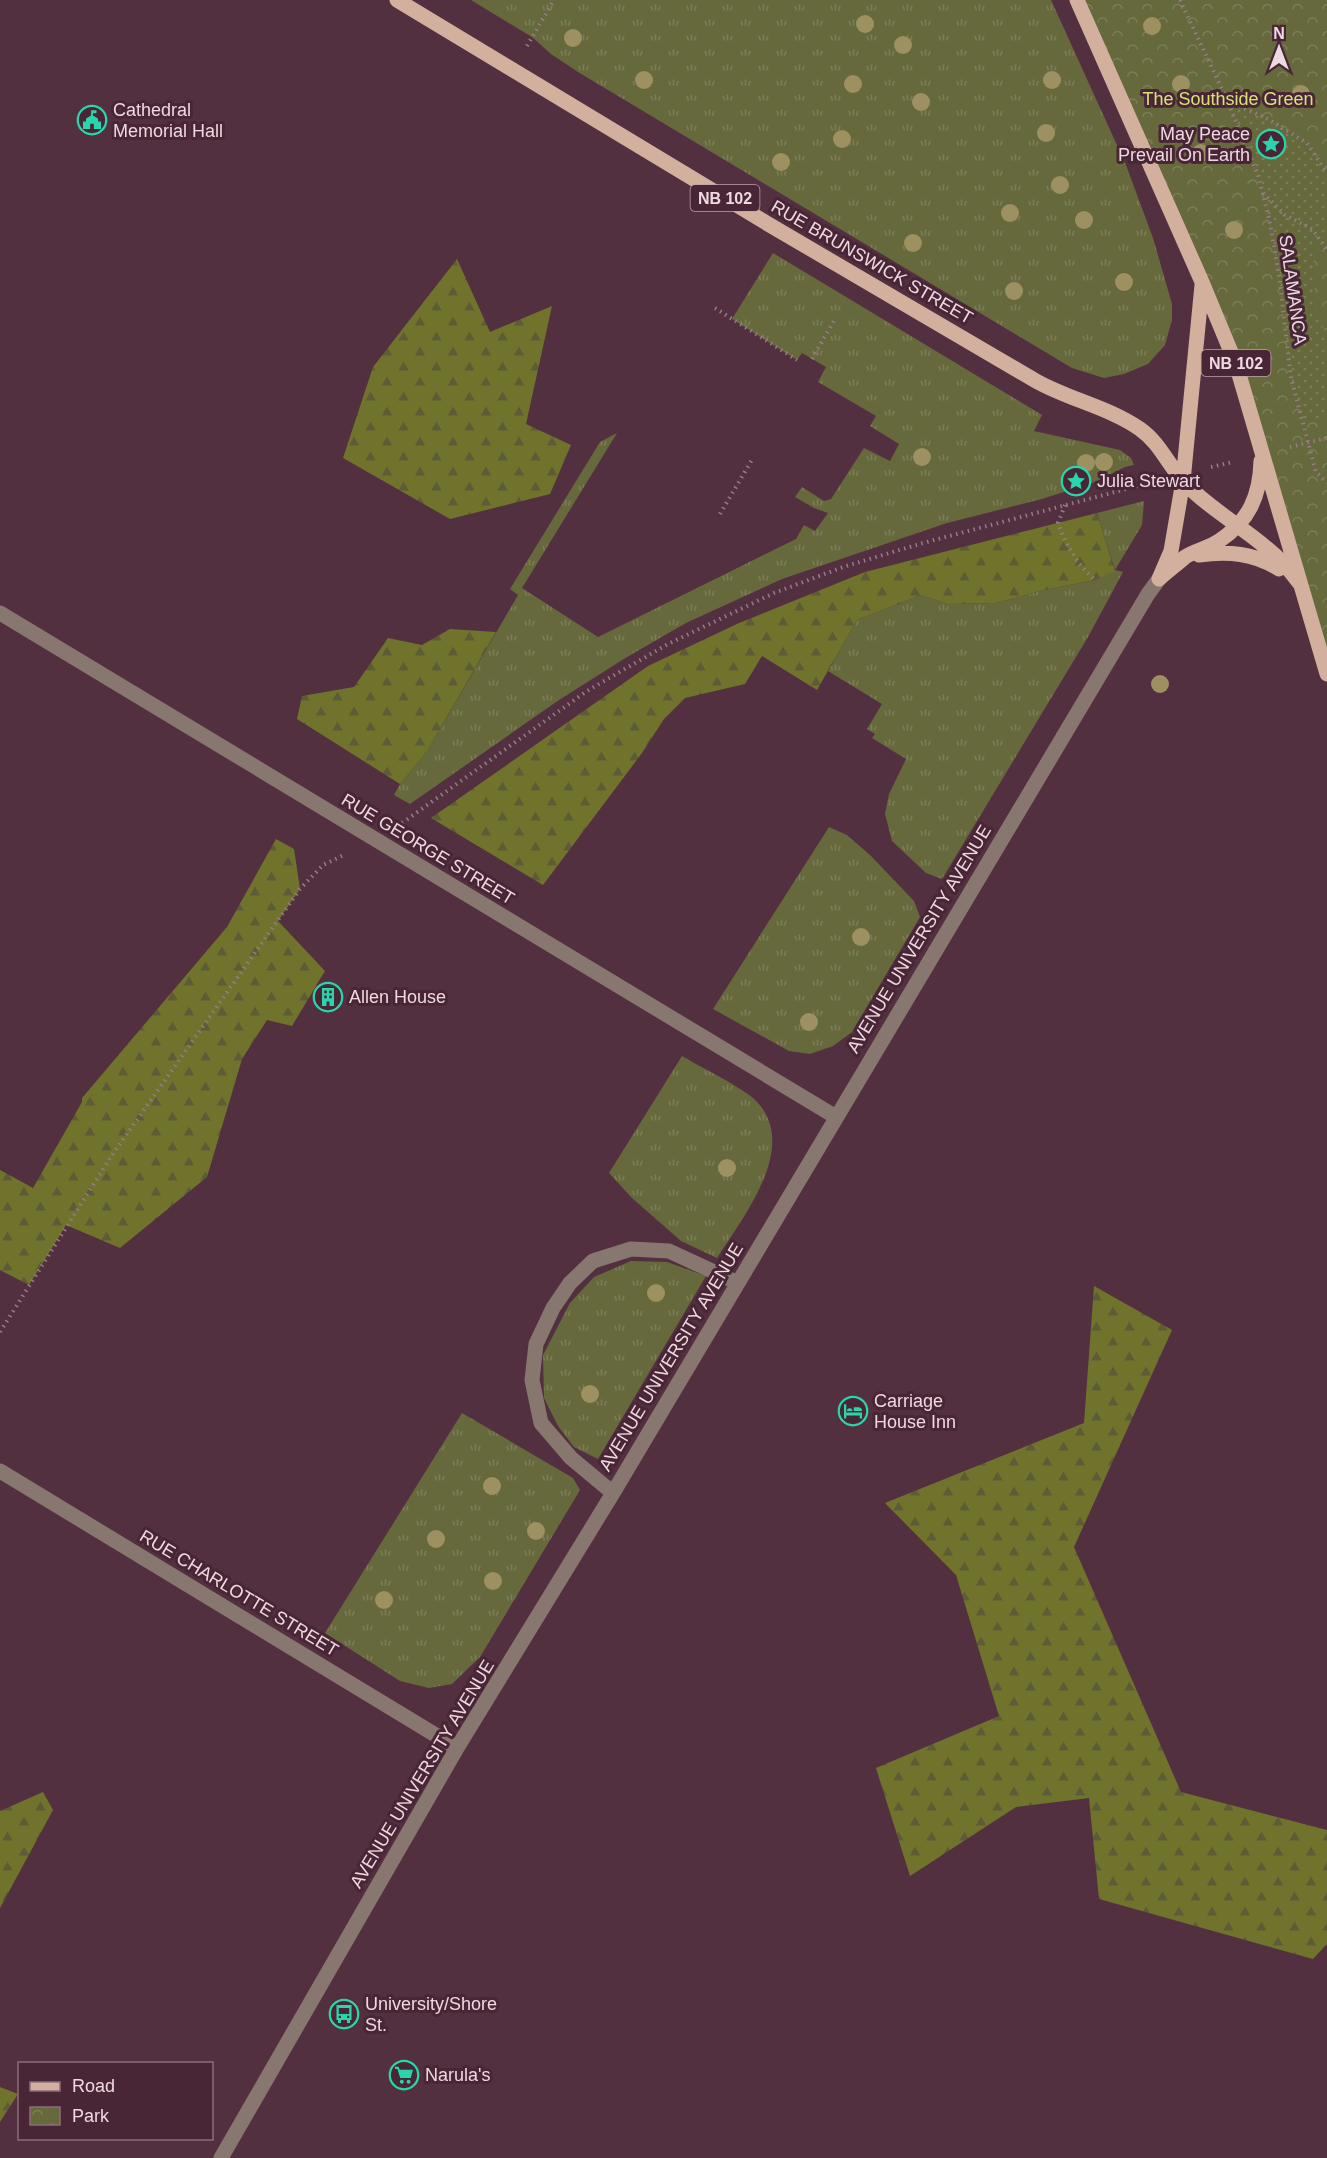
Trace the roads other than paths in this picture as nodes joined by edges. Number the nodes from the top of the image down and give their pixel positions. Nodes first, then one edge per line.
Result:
1 (397, 0) edge
2 (1077, 0) edge
3 (1202, 282) junction
4 (1261, 446) junction
5 (1183, 481) junction
6 (1237, 525) junction
7 (1186, 557) junction
8 (1159, 579) junction
9 (1301, 585) junction
10 (0, 613) edge
11 (1327, 674) edge
12 (836, 1117) junction
13 (738, 1283) junction
14 (0, 1471) edge
15 (613, 1493) junction
16 (457, 1748) junction
17 (226, 2157) edge

1 - 5 main road, RUE BRUNSWICK STREET / NB 102
2 - 3 main road, NB 102
3 - 4 main road, NB 102
3 - 5 main road
4 - 6 main road
4 - 9 main road, NB 102
5 - 6 main road, RUE BRUNSWICK STREET / NB 102
5 - 8 main road
6 - 7 main road
6 - 9 main road, RUE BRUNSWICK STREET / NB 102
7 - 8 main road
7 - 9 main road
8 - 12 street, AVENUE UNIVERSITY AVENUE
9 - 11 main road, NB 102
10 - 12 street, RUE GEORGE STREET
12 - 13 street, AVENUE UNIVERSITY AVENUE
13 - 15 street, AVENUE UNIVERSITY AVENUE
13 - 15 street
14 - 16 street, RUE CHARLOTTE STREET
15 - 16 street, AVENUE UNIVERSITY AVENUE
16 - 17 street, AVENUE UNIVERSITY AVENUE

